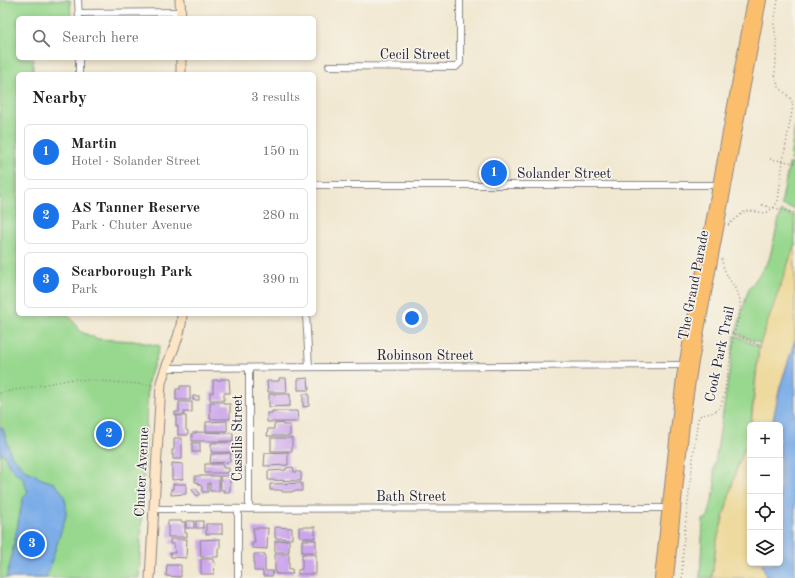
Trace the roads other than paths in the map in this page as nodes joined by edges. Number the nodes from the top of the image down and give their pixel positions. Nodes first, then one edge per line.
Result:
1 (78, 0) edge
2 (180, 0) edge
3 (460, 0) edge
4 (753, 0) edge
5 (761, 0) edge
6 (79, 15) edge
7 (180, 15) edge
8 (79, 60) edge
9 (181, 60) edge
10 (329, 66) dead end
11 (79, 72) edge
12 (181, 72) edge
13 (316, 185) edge
14 (718, 185) junction
15 (182, 316) edge
16 (306, 316) edge
17 (684, 365) junction
18 (309, 367) junction
19 (165, 368) junction
20 (249, 368) junction
21 (668, 508) junction
22 (154, 509) junction
23 (238, 509) junction
24 (249, 509) junction
25 (150, 578) edge
26 (238, 578) edge
27 (660, 578) edge
28 (668, 578) edge

1 - 6 street
2 - 7 main road
3 - 10 street, Cecil Street
4 - 14 main road, The Grand Parade
5 - 28 main road, The Grand Parade
6 - 7 street
8 - 11 street
9 - 12 main road
13 - 14 street, Solander Street
14 - 17 main road, The Grand Parade
15 - 19 main road, Chuter Avenue
16 - 18 street
17 - 18 street, Robinson Street
17 - 21 main road, The Grand Parade
18 - 20 street, Robinson Street
19 - 20 street, Robinson Street
19 - 22 main road, Chuter Avenue
20 - 24 street, Cassilis Street
21 - 24 street, Bath Street
21 - 27 main road, The Grand Parade
22 - 23 street, Bath Street
22 - 25 main road, Chuter Avenue
23 - 24 street, Bath Street
23 - 26 street

